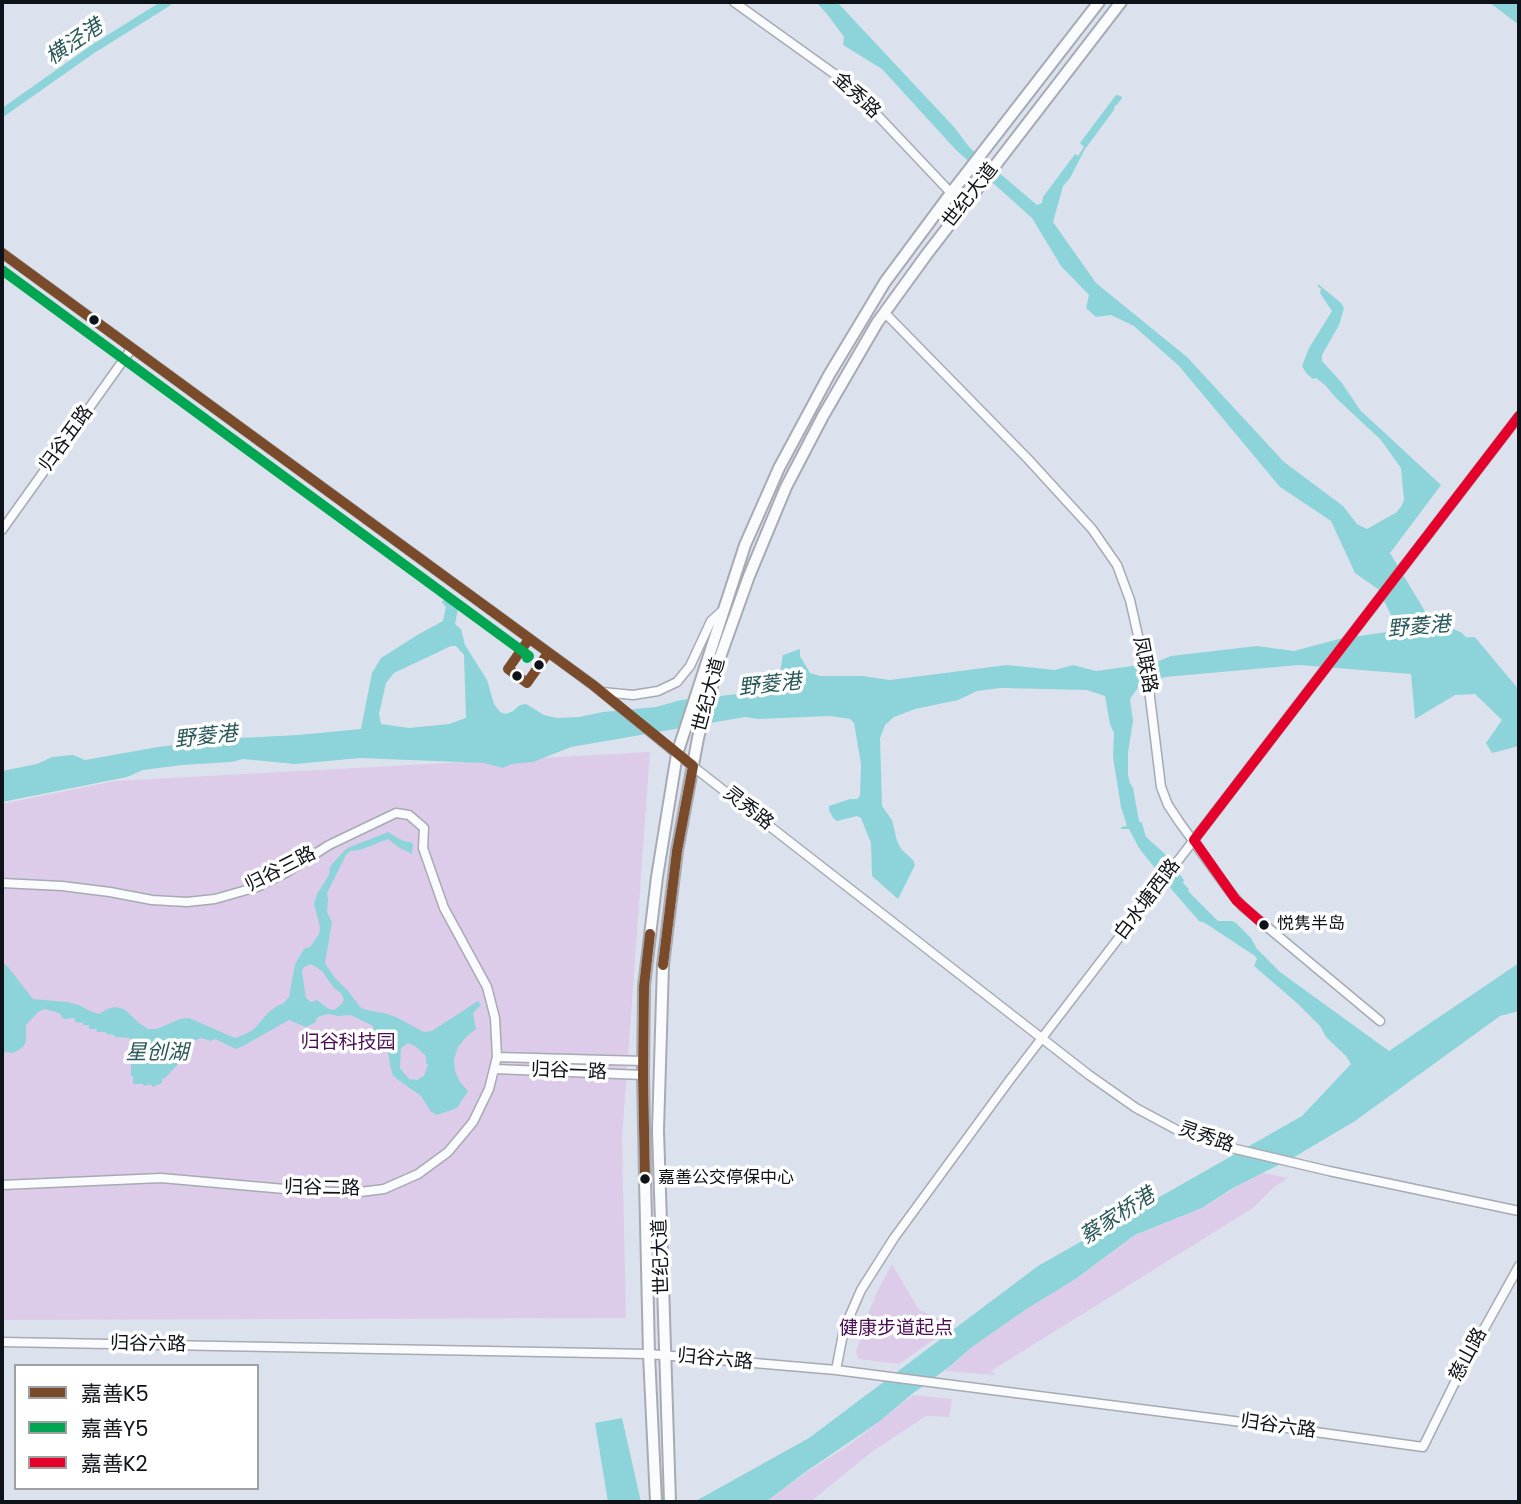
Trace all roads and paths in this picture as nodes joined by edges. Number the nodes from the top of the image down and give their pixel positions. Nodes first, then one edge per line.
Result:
1 (734, 2) edge
2 (1099, 2) edge
3 (1121, 2) edge
4 (951, 193) junction
5 (966, 204) junction
6 (2, 253) edge
7 (885, 313) junction
8 (132, 348) junction
9 (1519, 416) edge
10 (2, 530) edge
11 (724, 608) junction
12 (601, 691) junction
13 (677, 754) junction
14 (693, 766) junction
15 (424, 828) joint
16 (1194, 840) junction
17 (2, 883) edge
18 (1380, 1021) dead end
19 (1042, 1038) junction
20 (497, 1057) junction
21 (643, 1061) junction
22 (495, 1069) junction
23 (643, 1074) junction
24 (2, 1185) edge
25 (1519, 1211) edge
26 (1519, 1266) edge
27 (2, 1342) edge
28 (649, 1354) junction
29 (666, 1355) junction
30 (836, 1370) junction
31 (1423, 1447) joint
32 (656, 1502) edge
33 (670, 1502) edge

1 - 4 street, 金秀路
2 - 4 main road, 世纪大道
3 - 5 main road, 世纪大道
4 - 5 street, 金秀路
4 - 11 main road, 世纪大道
5 - 7 main road, 世纪大道
6 - 8 street, 灵秀路
7 - 14 main road, 世纪大道
7 - 16 street, 凤联路
8 - 10 street, 归谷五路
8 - 12 street, 灵秀路
9 - 16 street, 白水塘西路
11 - 12 street
11 - 13 main road, 世纪大道
12 - 13 street, 灵秀路
13 - 14 street, 灵秀路
13 - 21 main road, 世纪大道
14 - 19 street, 灵秀路
14 - 29 main road, 世纪大道
15 - 17 street, 归谷三路
15 - 20 street, 归谷二路
16 - 18 street, 凤联路
16 - 19 street, 白水塘西路
19 - 25 street, 灵秀路
19 - 30 street, 白水塘西路
20 - 21 street, 归谷一路
20 - 22 street, 归谷二路
21 - 23 main road, 世纪大道
22 - 23 street, 归谷一路
22 - 24 street, 归谷二路
23 - 28 main road, 世纪大道
26 - 31 street, 慈山路
27 - 28 street, 归谷六路
28 - 29 street, 归谷六路
28 - 32 main road, 世纪大道
29 - 30 street, 归谷六路
29 - 33 main road, 世纪大道
30 - 31 street, 归谷六路

